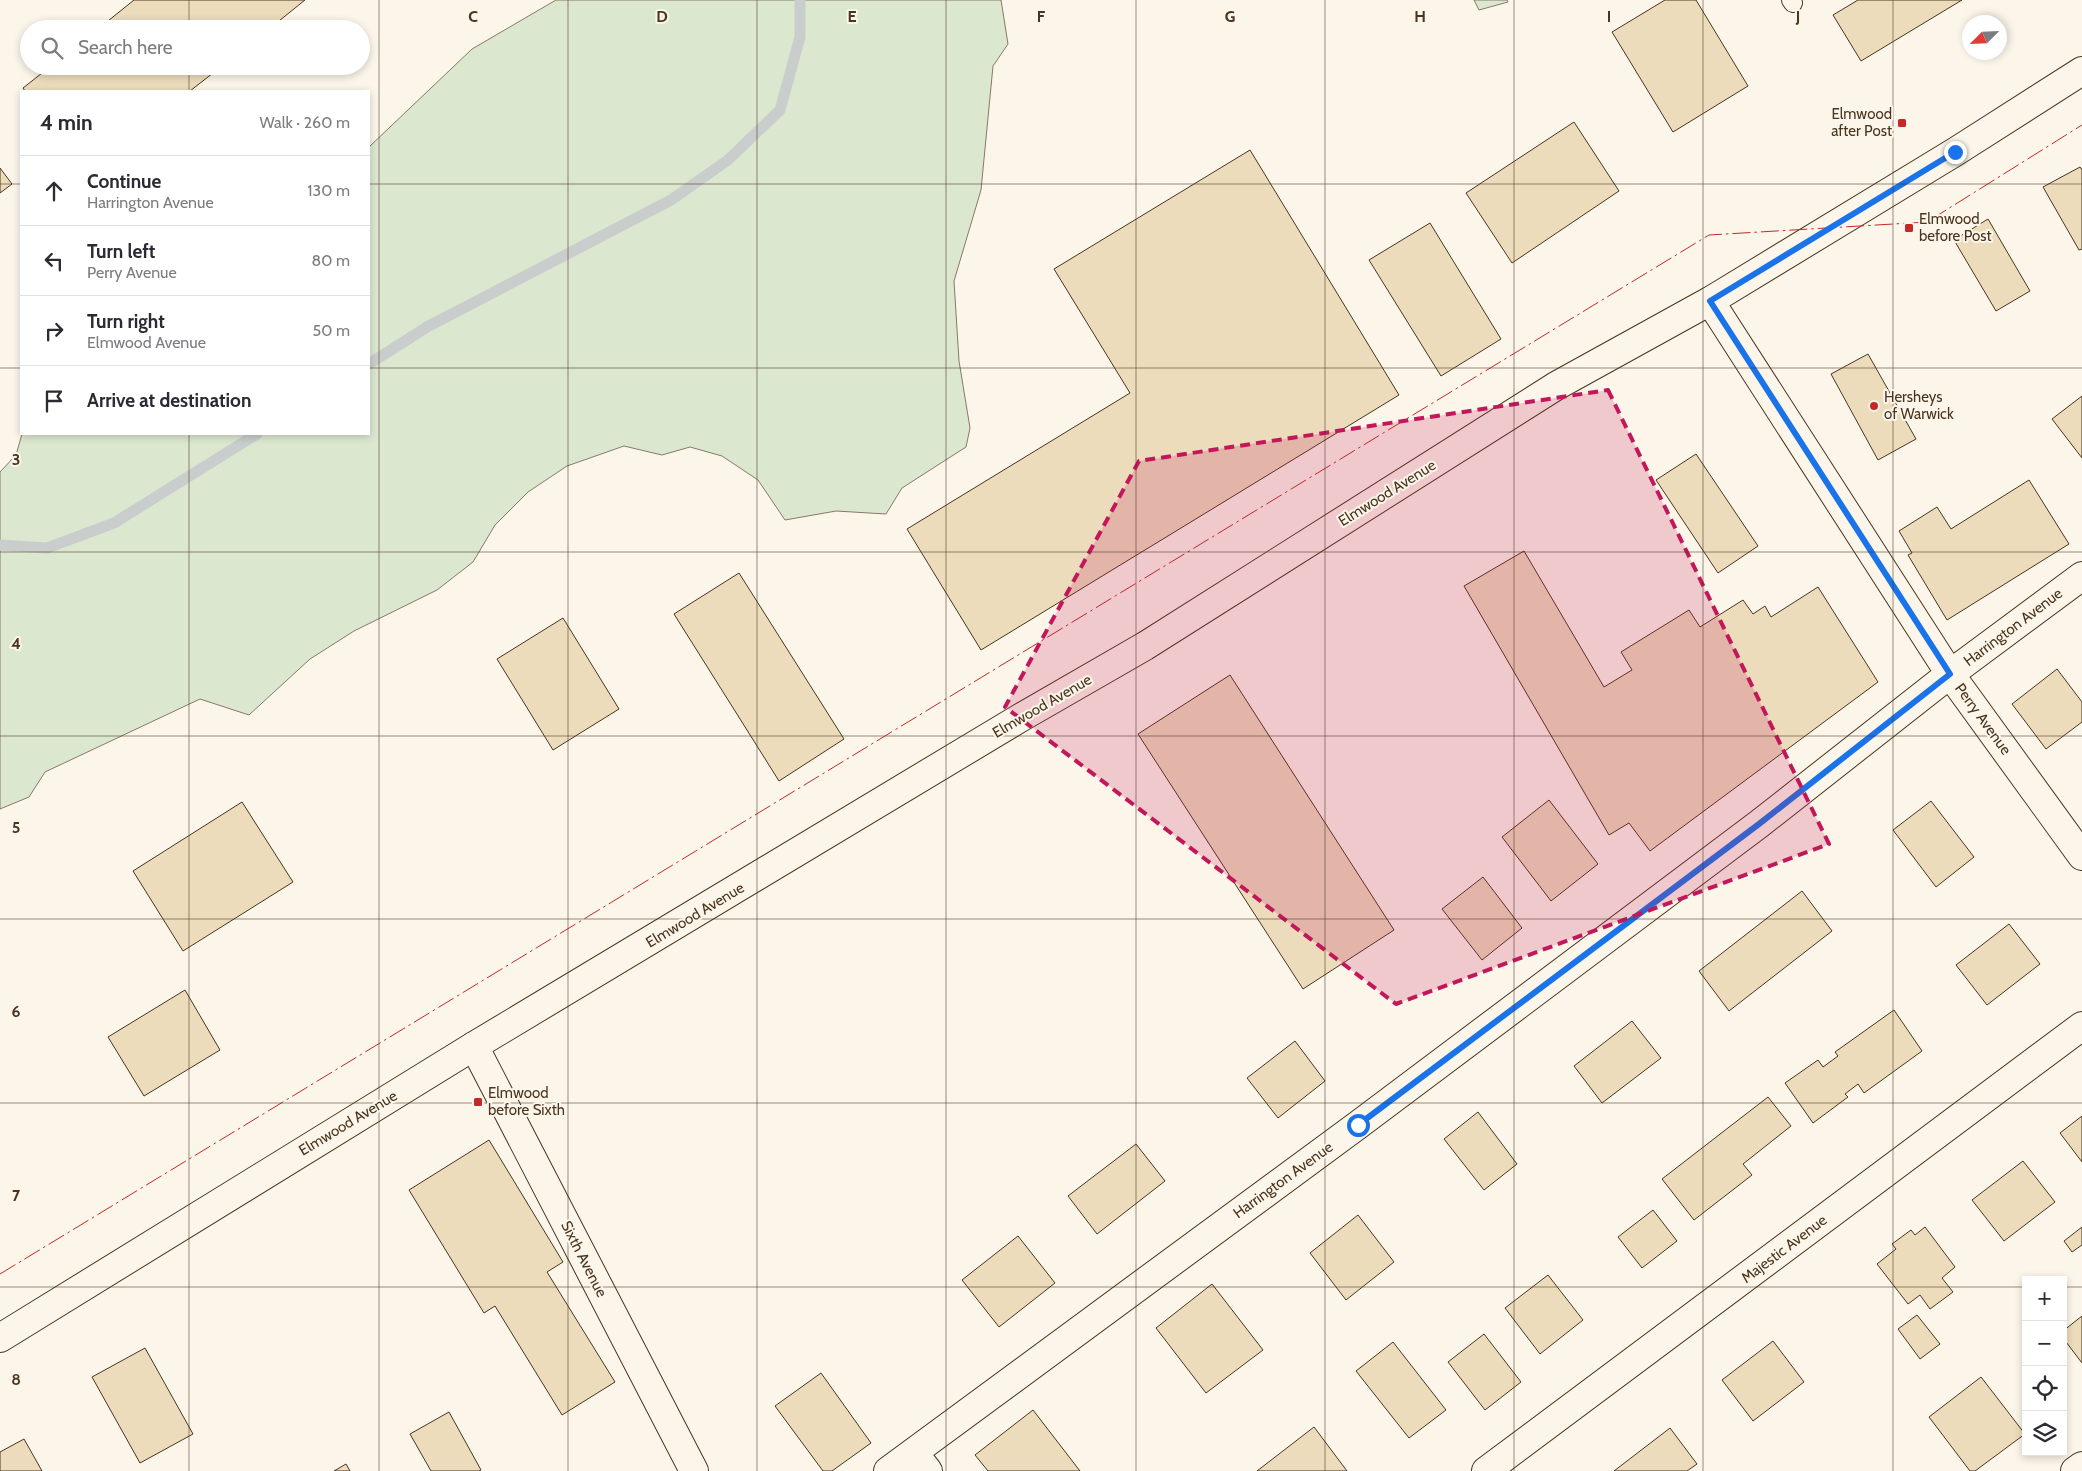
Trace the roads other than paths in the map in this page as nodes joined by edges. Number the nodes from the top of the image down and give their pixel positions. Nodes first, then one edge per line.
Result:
1 (2082, 71) edge
2 (1710, 301) junction
3 (2082, 576) edge
4 (1950, 674) junction
5 (2082, 856) edge
6 (2082, 1026) edge
7 (474, 1046) junction
8 (0, 1338) edge
9 (921, 1462) edge
10 (2082, 1466) edge
11 (694, 1471) edge
12 (888, 1471) edge
13 (1486, 1471) edge
14 (2075, 1471) edge

1 - 2 street, Elmwood Avenue
2 - 4 street, Perry Avenue
2 - 7 street, Elmwood Avenue
3 - 4 street, Harrington Avenue
4 - 5 street, Perry Avenue
4 - 9 street, Harrington Avenue
6 - 13 street, Majestic Avenue
7 - 8 street, Elmwood Avenue
7 - 11 street, Sixth Avenue
9 - 12 street, Harrington Avenue
10 - 14 street

